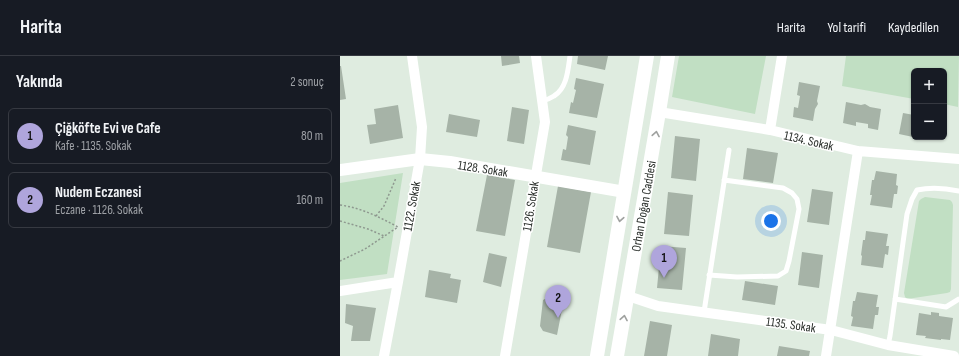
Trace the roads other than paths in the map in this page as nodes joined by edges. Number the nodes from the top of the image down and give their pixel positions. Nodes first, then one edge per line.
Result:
1 (412, 56) edge
2 (536, 56) edge
3 (570, 56) edge
4 (647, 56) edge
5 (668, 56) edge
6 (782, 56) edge
7 (542, 101) junction
8 (659, 112) junction
9 (770, 130) junction
10 (729, 150) dead end
11 (858, 151) junction
12 (420, 159) junction
13 (959, 159) edge
14 (340, 170) edge
15 (535, 176) junction
16 (724, 180) junction
17 (959, 191) edge
18 (625, 192) junction
19 (709, 275) junction
20 (398, 282) junction
21 (340, 291) edge
22 (628, 296) junction
23 (895, 298) junction
24 (959, 299) edge
25 (704, 312) junction
26 (831, 330) junction
27 (888, 345) junction
28 (384, 356) edge
29 (505, 356) edge
30 (597, 356) edge
31 (617, 356) edge
32 (826, 356) edge
33 (954, 356) edge

1 - 12 street, 1122. Sokak
2 - 7 street, 1126. Sokak
3 - 7 lane
4 - 18 main road
5 - 8 main road, Orhan Doğan Caddesi
6 - 9 street
7 - 15 street, 1126. Sokak
8 - 9 street, 1134. Sokak
22 -> 8 main road, Orhan Doğan Caddesi
9 - 11 street, 1134. Sokak
10 - 16 lane
11 - 13 street, 1134. Sokak
11 - 26 street
12 - 14 street, 1128. Sokak
12 - 15 street, 1128. Sokak
12 - 20 street, 1122. Sokak
15 - 18 street, 1128. Sokak
15 - 29 street, 1126. Sokak
16 - 19 lane
16 - 19 lane
17 - 23 lane
18 -> 30 main road
19 - 25 lane
20 - 21 street
20 - 28 street, 1122. Sokak
22 - 25 street, 1135. Sokak
31 -> 22 main road, Orhan Doğan Caddesi
23 - 24 lane
23 - 27 lane
25 - 26 street, 1135. Sokak
26 - 27 street, 1135. Sokak
26 - 32 street
27 - 33 street, 1135. Sokak

